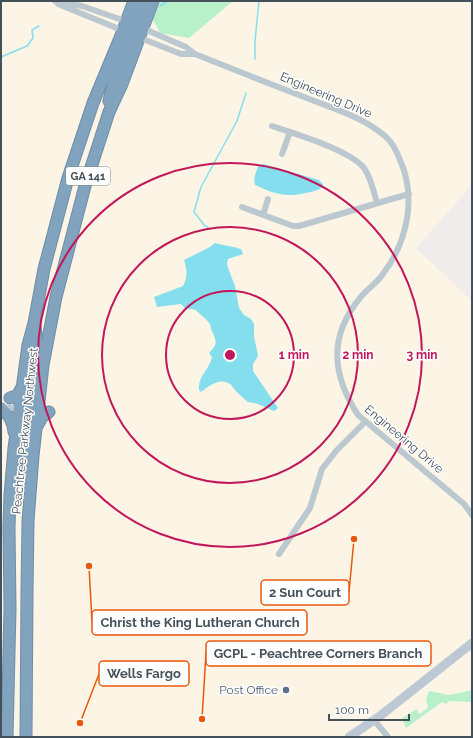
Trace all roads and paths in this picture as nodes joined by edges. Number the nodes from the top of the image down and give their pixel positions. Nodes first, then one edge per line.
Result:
1 (51, 1) edge
2 (55, 1) edge
3 (134, 1) edge
4 (144, 1) edge
5 (153, 1) edge
6 (133, 29) junction
7 (195, 54) junction
8 (272, 126) dead end
9 (290, 132) junction
10 (282, 154) dead end
11 (409, 194) junction
12 (268, 199) dead end
13 (377, 203) junction
14 (242, 207) dead end
15 (263, 215) junction
16 (34, 323) junction
17 (26, 404) edge
18 (1, 408) edge
19 (365, 422) junction
20 (14, 448) junction
21 (30, 489) junction
22 (10, 495) junction
23 (464, 504) junction
24 (1, 507) edge
25 (472, 507) edge
26 (1, 514) edge
27 (472, 515) edge
28 (9, 528) junction
29 (279, 554) dead end
30 (10, 609) junction
31 (1, 622) edge
32 (1, 640) edge
33 (472, 642) edge
34 (9, 655) junction
35 (8, 677) junction
36 (374, 720) junction
37 (7, 737) edge
38 (15, 737) edge
39 (26, 737) edge
40 (349, 737) edge
41 (388, 737) edge

1 - 6 street, Engineering Drive
2 - 6 street, Engineering Drive
3 - 6 highway, Peachtree Parkway Northwest / GA 141
4 - 6 highway
5 - 6 highway, Peachtree Parkway Northwest / GA 141
6 - 7 street, Engineering Drive
6 - 7 street, Engineering Drive
6 - 16 highway, Peachtree Parkway Northwest / GA 141
6 - 17 highway, Peachtree Parkway Northwest / GA 141
7 - 11 street, Engineering Drive
8 - 9 street
9 - 10 street
9 - 13 street
11 - 13 street
11 - 19 street, Engineering Drive
12 - 15 street
13 - 15 street
14 - 15 street
16 - 17 highway
16 - 17 highway, Peachtree Parkway Northwest / GA 141
17 - 18 street
17 - 20 highway, Peachtree Parkway Northwest / GA 141
17 - 21 highway
17 - 21 highway, Peachtree Parkway Northwest
18 - 20 highway
19 - 23 street, Engineering Drive
19 - 29 street
20 - 22 highway, Peachtree Parkway Northwest / GA 141
21 - 39 highway, Peachtree Parkway Northwest
22 - 24 highway
22 - 28 highway, Peachtree Parkway Northwest / GA 141
23 - 25 street, Engineering Drive
23 - 27 street, Engineering Drive
26 - 28 highway
28 - 30 highway, Peachtree Parkway Northwest / GA 141
30 - 31 highway
30 - 34 highway, Peachtree Parkway Northwest / GA 141
32 - 34 highway
33 - 36 main road
34 - 35 highway, Peachtree Parkway Northwest / GA 141
35 - 37 highway, Peachtree Parkway Northwest / GA 141
35 - 38 highway
36 - 40 main road
36 - 41 street

